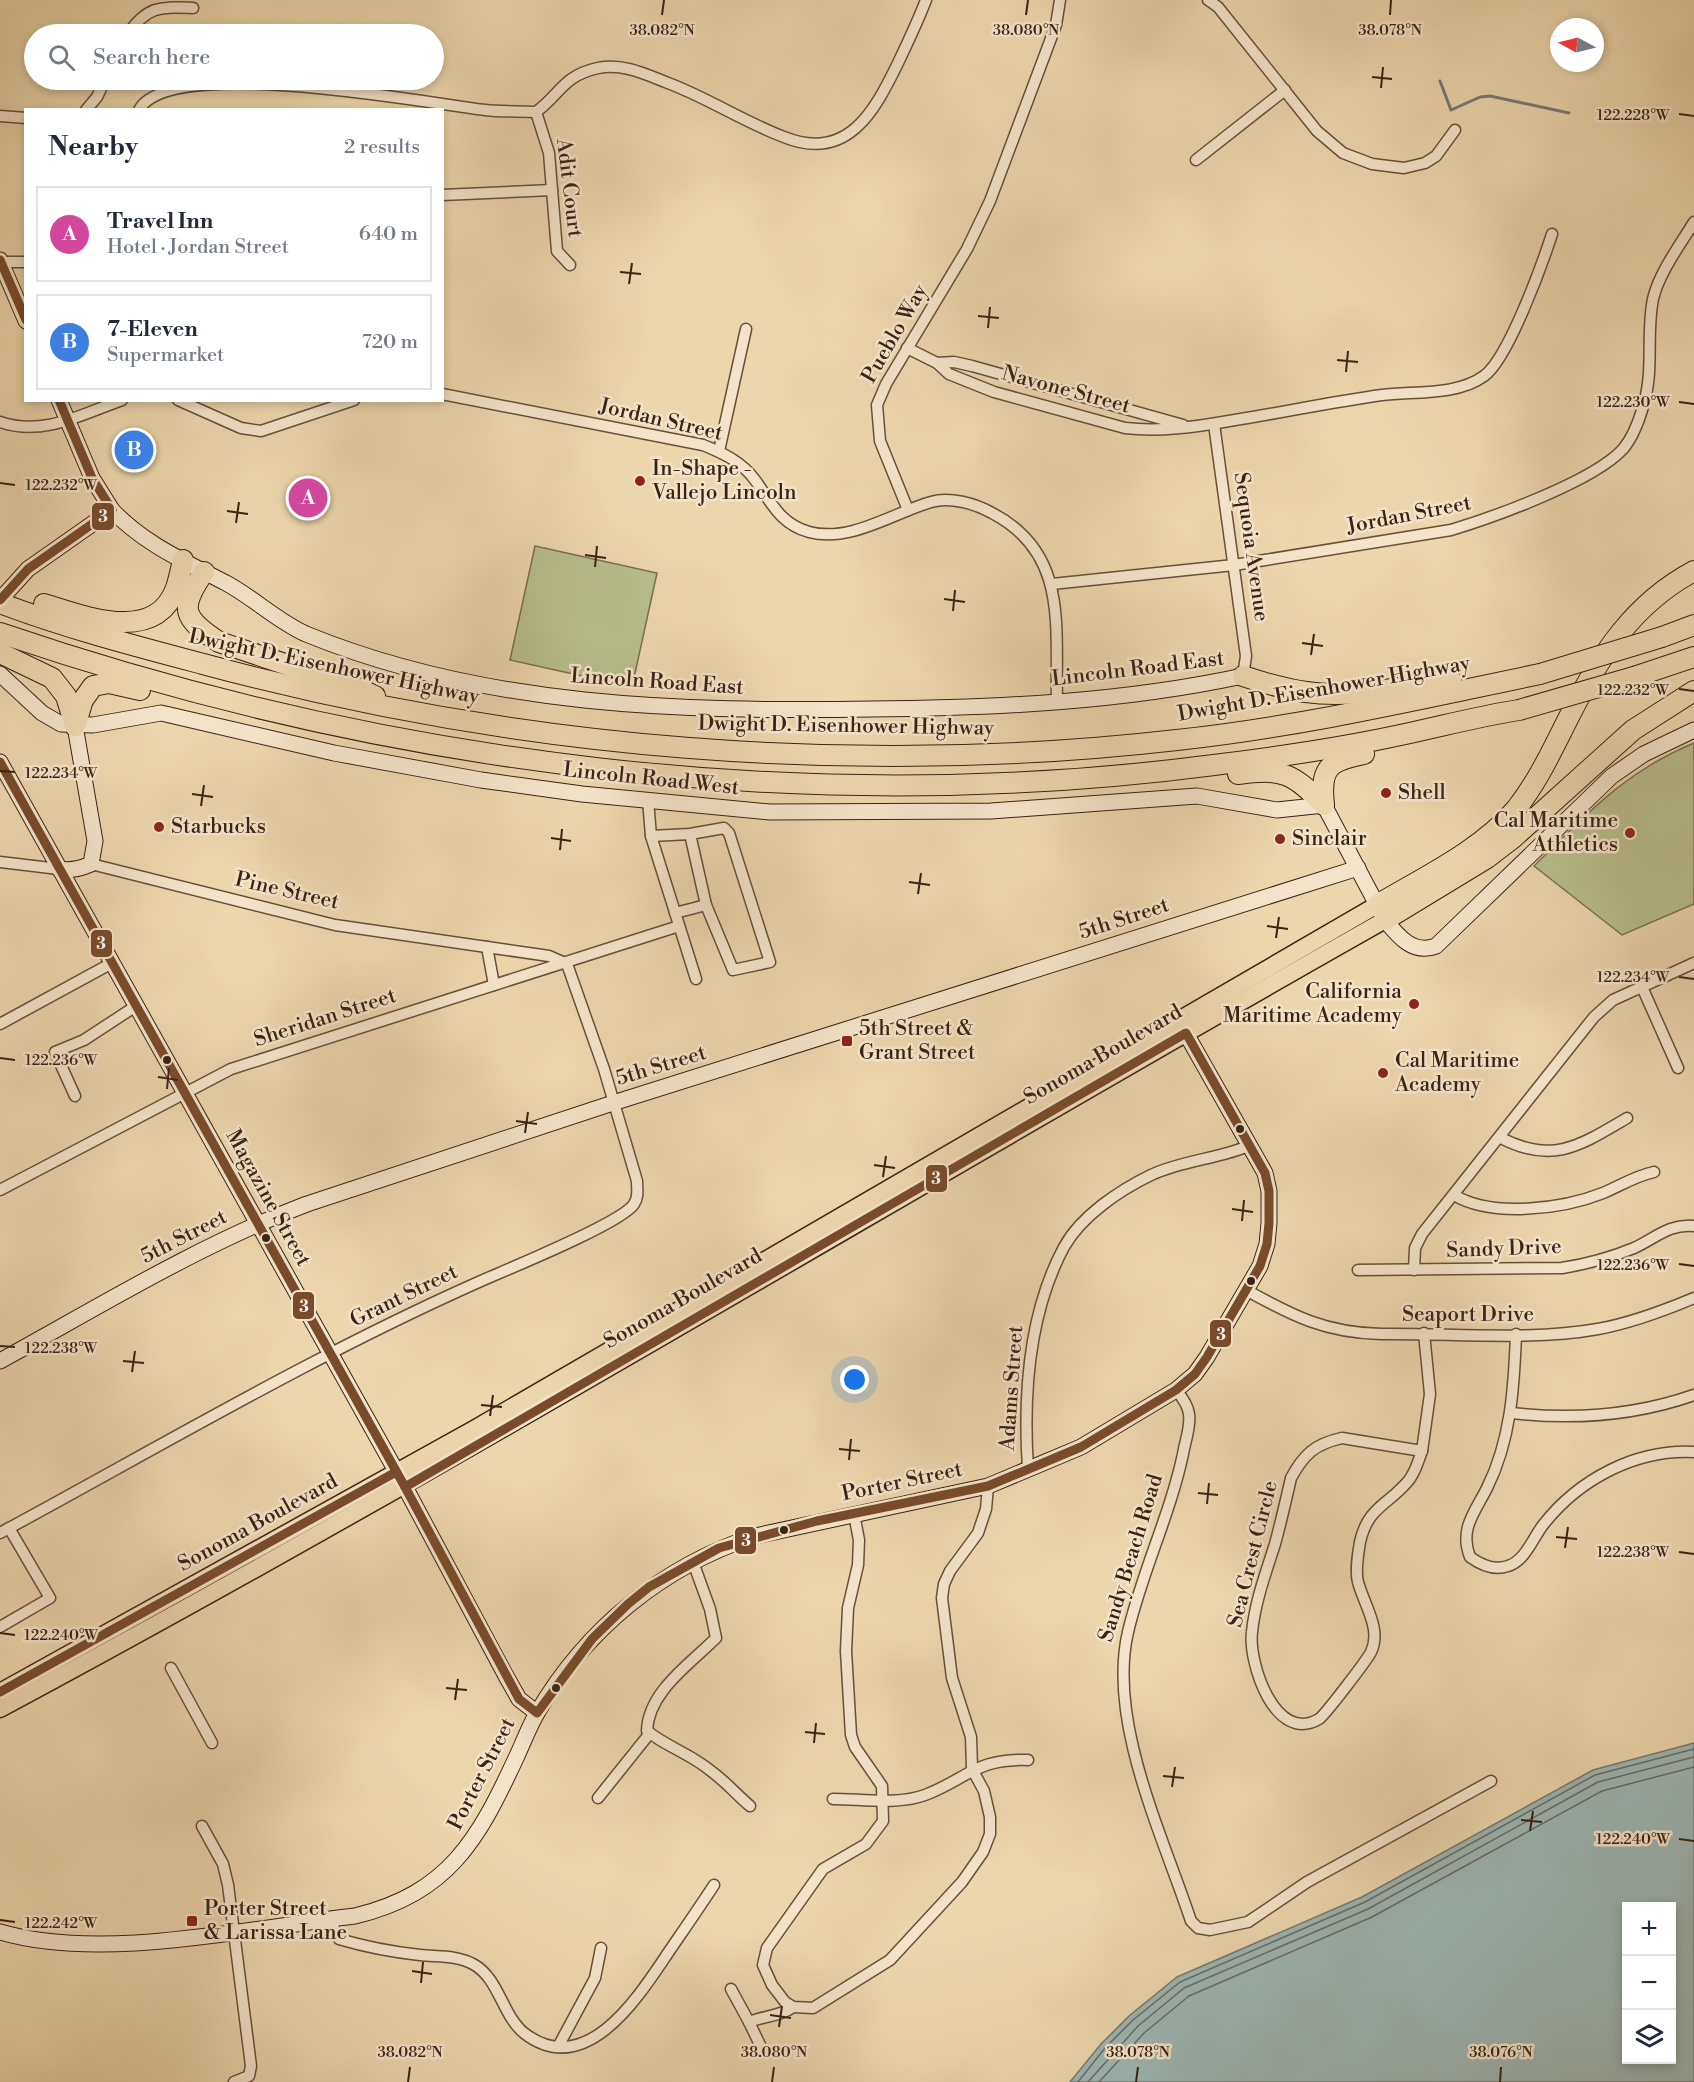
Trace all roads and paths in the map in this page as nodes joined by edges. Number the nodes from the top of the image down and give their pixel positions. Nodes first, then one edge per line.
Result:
1 (926, 0) edge
2 (1060, 0) edge
3 (1208, 0) edge
4 (1222, 4) edge
5 (193, 8) dead end
6 (138, 24) edge
7 (100, 90) edge
8 (166, 90) edge
9 (324, 90) edge
10 (1285, 90) junction
11 (88, 108) edge
12 (140, 108) edge
13 (536, 112) junction
14 (0, 117) edge
15 (24, 118) edge
16 (1455, 130) dead end
17 (1196, 160) dead end
18 (552, 190) junction
19 (444, 195) edge
20 (1694, 222) edge
21 (1552, 234) dead end
22 (0, 262) edge
23 (24, 262) edge
24 (570, 265) dead end
25 (24, 316) edge
26 (746, 329) dead end
27 (908, 348) junction
28 (937, 363) junction
29 (444, 394) edge
30 (60, 402) edge
31 (117, 402) edge
32 (182, 402) edge
33 (348, 402) edge
34 (68, 421) junction
35 (0, 422) edge
36 (1214, 424) junction
37 (1192, 427) junction
38 (719, 451) junction
39 (112, 510) junction
40 (908, 510) junction
41 (183, 561) junction
42 (1234, 565) junction
43 (1694, 571) edge
44 (204, 572) junction
45 (1052, 584) junction
46 (2, 603) edge
47 (1694, 625) edge
48 (0, 633) edge
49 (0, 653) edge
50 (1694, 657) edge
51 (0, 674) edge
52 (1540, 674) junction
53 (1243, 676) junction
54 (179, 688) junction
55 (1694, 691) edge
56 (1057, 701) junction
57 (401, 710) junction
58 (1481, 716) junction
59 (75, 726) junction
60 (1694, 730) edge
61 (0, 762) edge
62 (1071, 778) junction
63 (648, 800) junction
64 (1324, 805) junction
65 (690, 834) junction
66 (651, 836) junction
67 (0, 862) edge
68 (91, 864) junction
69 (1358, 868) junction
70 (59, 869) junction
71 (706, 905) junction
72 (675, 913) junction
73 (1381, 913) junction
74 (679, 926) junction
75 (487, 947) junction
76 (112, 963) junction
77 (1694, 963) edge
78 (567, 964) junction
79 (696, 979) dead end
80 (494, 986) junction
81 (1642, 987) junction
82 (136, 1006) junction
83 (0, 1024) edge
84 (1182, 1026) junction
85 (1678, 1068) dead end
86 (185, 1092) junction
87 (75, 1096) dead end
88 (613, 1103) junction
89 (1627, 1118) dead end
90 (1501, 1138) junction
91 (1251, 1144) junction
92 (1654, 1172) dead end
93 (0, 1190) edge
94 (1454, 1195) junction
95 (257, 1223) junction
96 (1694, 1226) edge
97 (1414, 1269) junction
98 (1358, 1270) dead end
99 (1246, 1290) junction
100 (1694, 1298) edge
101 (1424, 1334) junction
102 (1516, 1334) junction
103 (330, 1353) junction
104 (0, 1361) edge
105 (1176, 1390) junction
106 (1694, 1395) edge
107 (1512, 1413) junction
108 (1422, 1451) junction
109 (1694, 1452) edge
110 (1028, 1469) junction
111 (396, 1472) junction
112 (988, 1486) junction
113 (405, 1487) junction
114 (854, 1514) junction
115 (5, 1531) edge
116 (693, 1562) junction
117 (0, 1627) edge
118 (171, 1668) dead end
119 (0, 1692) edge
120 (0, 1709) edge
121 (537, 1713) junction
122 (650, 1733) junction
123 (212, 1743) dead end
124 (1028, 1761) dead end
125 (972, 1769) junction
126 (1491, 1781) dead end
127 (598, 1798) dead end
128 (833, 1799) dead end
129 (883, 1799) junction
130 (750, 1806) dead end
131 (202, 1826) dead end
132 (714, 1885) dead end
133 (330, 1919) junction
134 (234, 1931) junction
135 (0, 1932) edge
136 (601, 1948) dead end
137 (731, 1989) dead end
138 (793, 2007) junction
139 (749, 2022) junction
140 (559, 2045) junction
141 (763, 2051) dead end
142 (234, 2082) edge

1 - 13 street
2 - 27 street, Pueblo Way
3 - 4 street
4 - 10 street
5 - 6 street
7 - 11 street
8 - 12 street
9 - 13 street
10 - 16 street
10 - 17 street
13 - 18 street, Adit Court
14 - 15 street
18 - 19 street
18 - 24 street, Adit Court
20 - 42 street, Jordan Street
21 - 36 street, Navone Street
22 - 23 street
22 - 25 street
26 - 38 street
27 - 28 street, Navone Street
27 - 40 street, Pueblo Way
28 - 37 street, Navone Street
28 - 37 street, Navone Street
29 - 38 street, Jordan Street
30 - 34 street
31 - 34 street
32 - 33 street
34 - 35 street
34 - 39 street
36 - 37 street, Navone Street
36 - 42 street, Sequoia Avenue
38 - 40 street, Jordan Street
39 - 41 street, Lincoln Road East
39 - 46 street
40 - 45 street
41 - 44 street, Lincoln Road East
41 - 46 highway
42 - 45 street, Jordan Street
42 - 53 street, Sequoia Avenue
43 - 73 highway
44 - 56 street, Lincoln Road East
44 - 57 highway
45 - 56 street
46 - 57 highway, Dwight D. Eisenhower Highway
47 - 52 highway, Dwight D. Eisenhower Highway, bridge
48 - 54 highway
49 - 59 highway
50 - 58 highway, bridge
51 - 59 street, Lincoln Road West
52 - 53 highway
52 - 57 highway, Dwight D. Eisenhower Highway
53 - 56 street, Lincoln Road East
54 - 59 highway
54 - 62 highway
55 - 73 highway
58 - 62 highway
58 - 64 highway
59 - 63 street, Lincoln Road West
59 - 68 street
60 - 73 street
61 - 70 street, Magazine Street
62 - 64 highway
63 - 64 street, Lincoln Road West
63 - 66 street
64 - 69 street
65 - 66 street
65 - 71 street
65 - 71 street
66 - 72 street
67 - 70 street, Pine Street
68 - 70 street, Pine Street
68 - 75 street, Pine Street
69 - 73 street
69 - 88 street, 5th Street
70 - 76 street, Magazine Street
71 - 72 street
72 - 74 street
73 - 84 main road, Sonoma Boulevard
74 - 78 street, Sheridan Street
74 - 79 street
75 - 78 street, Pine Street
75 - 80 street
76 - 82 street, Magazine Street
76 - 83 street
77 - 81 street
78 - 80 street, Sheridan Street
78 - 88 street
80 - 86 street, Sheridan Street
81 - 85 street
81 - 90 street
82 - 86 street, Magazine Street
82 - 87 street
84 - 91 street
84 - 111 main road, Sonoma Boulevard
84 - 113 main road, Sonoma Boulevard
86 - 93 street, Sheridan Street
86 - 95 street, Magazine Street
88 - 95 street, 5th Street
88 - 103 street, Grant Street
89 - 90 street
90 - 94 street
91 - 99 street
91 - 110 street, Adams Street
92 - 94 street
94 - 97 street
95 - 103 street, Magazine Street
95 - 104 street, 5th Street
96 - 97 street, Sandy Drive
97 - 98 street, Sandy Drive
99 - 101 street, Seaport Drive
99 - 105 street
100 - 102 street, Seaport Drive
101 - 102 street, Seaport Drive
101 - 108 street, Sea Crest Circle
102 - 107 street
103 - 111 street, Magazine Street
103 - 115 street, Grant Street
105 - 110 street, Porter Street
105 - 126 street, Sandy Beach Road
106 - 107 street
107 - 109 street
108 - 108 street, Sea Crest Circle
110 - 112 street, Porter Street
111 - 113 street, Magazine Street
111 - 119 main road, Sonoma Boulevard
112 - 114 street, Porter Street
112 - 125 street
113 - 120 main road, Sonoma Boulevard
113 - 121 street, Magazine Street
114 - 116 street, Porter Street
114 - 129 street
115 - 117 street
116 - 121 street, Porter Street
116 - 122 street
118 - 123 street
121 - 133 street, Porter Street
122 - 127 street
122 - 130 street
124 - 125 street
125 - 129 street
125 - 138 street
128 - 129 street
129 - 138 street
131 - 134 street
132 - 140 street
133 - 134 street, Porter Street
133 - 140 street
134 - 135 street, Porter Street
134 - 142 street
136 - 140 street
137 - 139 street
138 - 139 street
139 - 141 street

